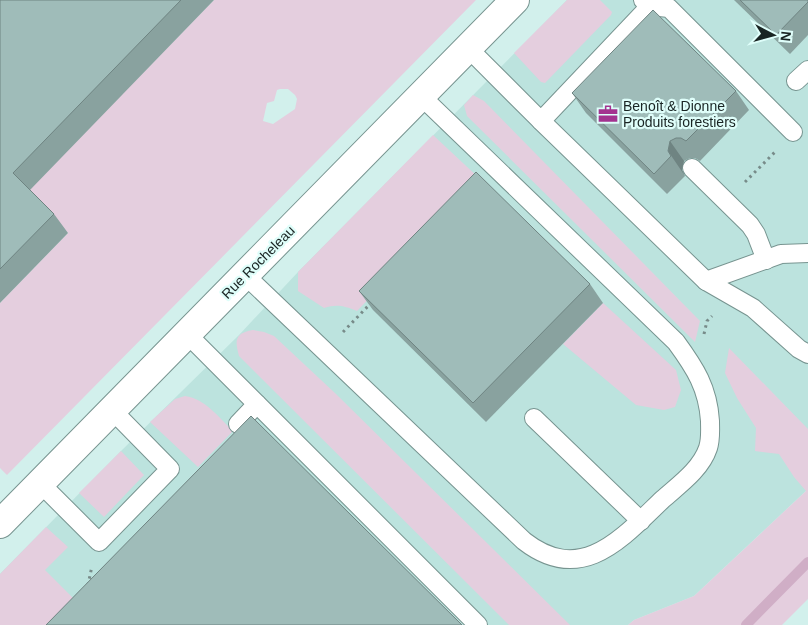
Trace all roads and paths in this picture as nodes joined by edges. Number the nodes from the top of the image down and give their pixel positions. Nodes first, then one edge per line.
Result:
1 (515, 0) edge
2 (646, 3) edge
3 (468, 48) junction
4 (421, 96) junction
5 (541, 121) junction
6 (793, 132) joint
7 (692, 168) dead end
8 (726, 202) junction
9 (808, 253) edge
10 (766, 260) junction
11 (245, 275) junction
12 (706, 281) junction
13 (732, 296) junction
14 (373, 301) edge
15 (361, 314) edge
16 (187, 334) junction
17 (808, 354) edge
18 (689, 360) junction
19 (257, 404) junction
20 (112, 410) junction
21 (534, 418) dead end
22 (238, 424) dead end
23 (40, 483) junction
24 (641, 521) junction
25 (0, 524) edge
26 (99, 542) junction
27 (87, 588) edge
28 (478, 625) edge

1 - 3 street, Rue Rocheleau
2 - 5 lane
2 - 6 lane
3 - 4 street, Rue Rocheleau
3 - 5 lane
4 - 11 street, Rue Rocheleau
4 - 18 lane
5 - 12 lane
6 - 8 path
7 - 8 lane
8 - 10 lane
9 - 10 lane
10 - 12 lane
11 - 16 street, Rue Rocheleau
11 - 24 lane
12 - 13 lane
13 - 17 lane
13 - 18 path
14 - 15 path
16 - 19 lane
16 - 20 street, Rue Rocheleau
18 - 24 lane
19 - 22 lane
19 - 28 lane
20 - 23 street, Rue Rocheleau
20 - 26 lane
21 - 24 lane
23 - 25 street, Rue Rocheleau
23 - 26 lane
26 - 27 path

